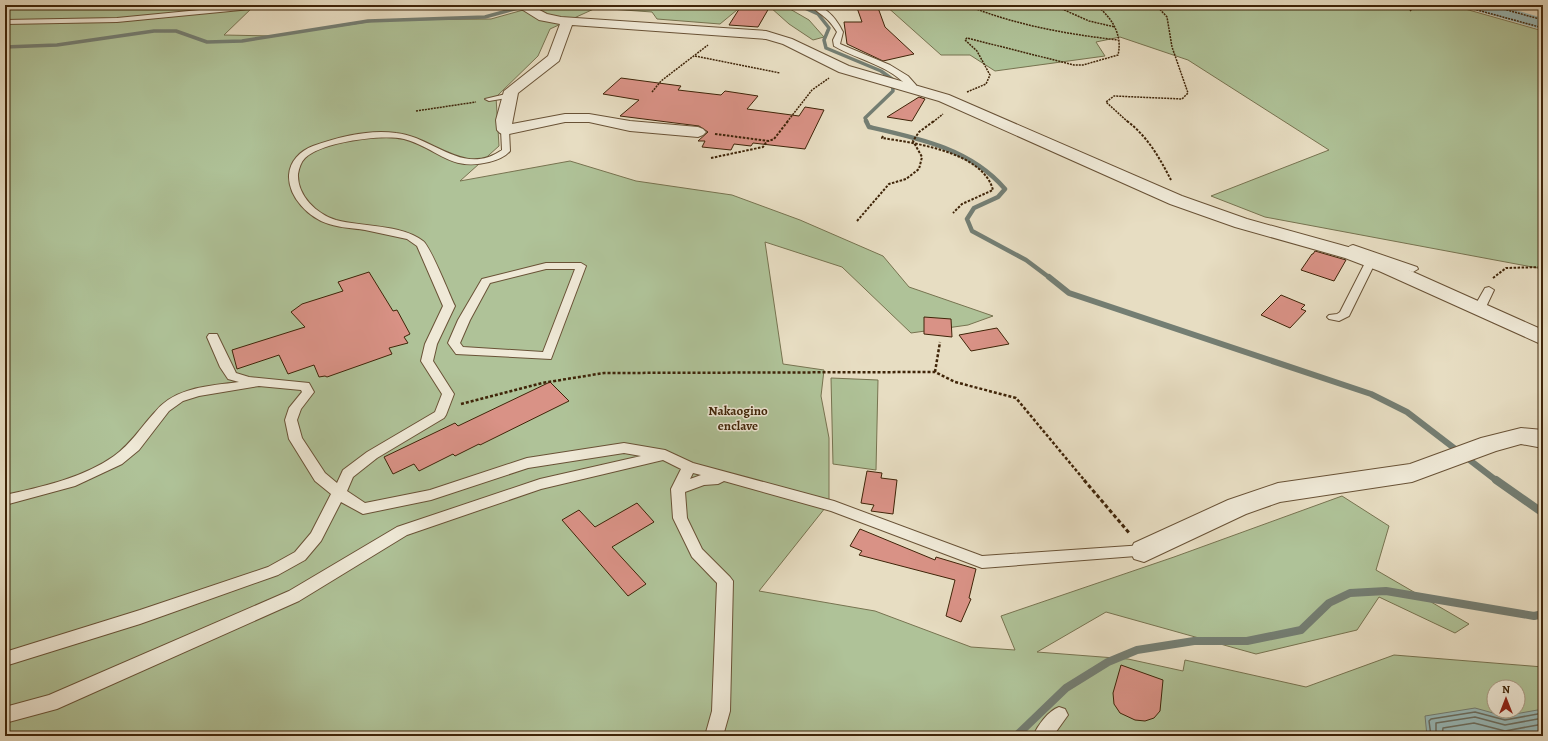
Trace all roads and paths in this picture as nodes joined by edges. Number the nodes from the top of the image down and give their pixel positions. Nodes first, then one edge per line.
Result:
1 (271, 5) edge
2 (812, 5) edge
3 (966, 5) edge
4 (1053, 5) edge
5 (1096, 5) edge
6 (1156, 5) edge
7 (1416, 5) edge
8 (1459, 5) edge
9 (1489, 5) edge
10 (524, 7) edge
11 (1410, 11) dead end
12 (1543, 20) edge
13 (567, 21) junction
14 (5, 22) edge
15 (1115, 27) junction
16 (1543, 28) edge
17 (722, 31) junction
18 (1118, 40) junction
19 (695, 56) junction
20 (846, 70) junction
21 (780, 73) dead end
22 (900, 84) junction
23 (652, 92) dead end
24 (510, 95) junction
25 (488, 99) joint
26 (953, 102) junction
27 (416, 111) dead end
28 (504, 130) junction
29 (698, 132) joint
30 (883, 136) dead end
31 (767, 141) junction
32 (913, 142) junction
33 (711, 158) dead end
34 (1176, 200) junction
35 (953, 213) dead end
36 (857, 221) dead end
37 (1349, 253) junction
38 (1371, 261) junction
39 (1543, 267) edge
40 (1413, 269) dead end
41 (1489, 290) joint
42 (1476, 310) junction
43 (1333, 317) dead end
44 (464, 320) junction
45 (442, 321) junction
46 (213, 337) dead end
47 (1543, 338) edge
48 (940, 342) dead end
49 (935, 372) junction
50 (267, 382) junction
51 (442, 408) junction
52 (1543, 438) edge
53 (665, 455) junction
54 (689, 467) junction
55 (732, 479) junction
56 (678, 489) junction
57 (339, 493) junction
58 (5, 500) edge
59 (1144, 551) junction
60 (5, 658) edge
61 (5, 715) edge
62 (1059, 715) dead end
63 (714, 736) edge
64 (1042, 736) edge

1 - 14 lane
2 - 22 lane
3 - 18 path
4 - 15 path
5 - 15 path
6 - 34 path
7 - 11 path
8 - 16 path
9 - 12 path
10 - 13 street
13 - 17 street
13 - 24 street
15 - 18 path
17 - 19 path
17 - 20 street
18 - 26 path
19 - 21 path
19 - 23 path
20 - 22 street
20 - 31 path
22 - 26 street
24 - 25 lane
24 - 28 street
25 - 27 path
26 - 32 path
26 - 34 street
28 - 29 street
28 - 45 lane
29 - 31 path
30 - 32 path
31 - 33 path
32 - 35 path
32 - 36 path
34 - 37 street
37 - 38 street
37 - 40 lane
38 - 42 street
38 - 43 lane
39 - 41 path
41 - 42 lane
42 - 47 street
44 - 44 lane
44 - 45 lane
45 - 51 lane
46 - 50 lane
48 - 49 path
49 - 51 path
49 - 59 path
50 - 57 lane
50 - 58 lane
51 - 57 lane
52 - 59 street
53 - 54 lane
53 - 57 lane
53 - 61 lane
54 - 55 lane
54 - 56 lane
55 - 56 lane
55 - 59 lane
56 - 63 lane
57 - 60 lane
62 - 64 lane

